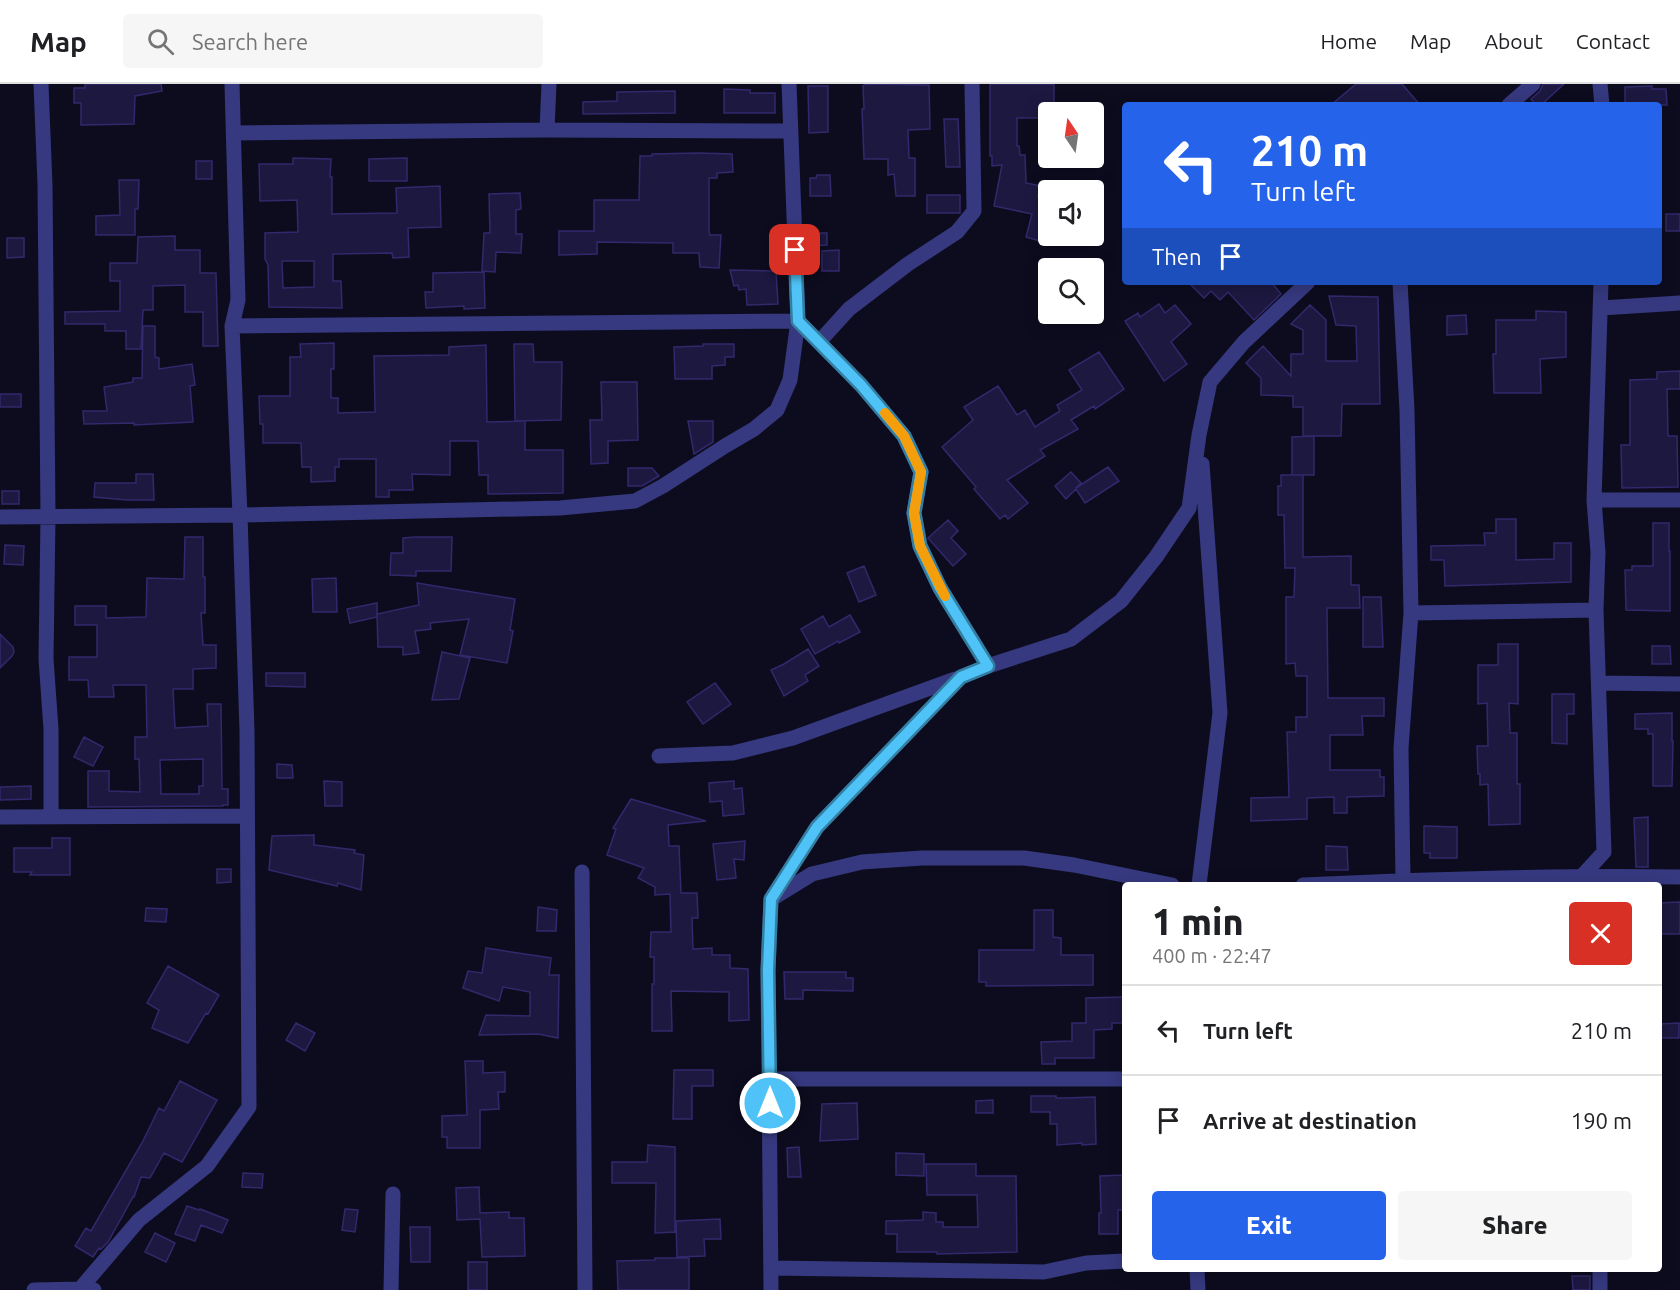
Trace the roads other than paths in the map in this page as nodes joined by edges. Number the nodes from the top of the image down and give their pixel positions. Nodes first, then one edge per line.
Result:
1 (41, 84) edge
2 (232, 84) edge
3 (549, 84) edge
4 (789, 84) edge
5 (972, 84) edge
6 (1533, 84) edge
7 (1600, 84) edge
8 (1512, 102) edge
9 (1602, 102) edge
10 (547, 130) junction
11 (790, 131) junction
12 (234, 133) junction
13 (1305, 285) edge
14 (1400, 285) edge
15 (1601, 285) edge
16 (1680, 303) edge
17 (1601, 308) junction
18 (798, 321) junction
19 (232, 326) junction
20 (819, 342) junction
21 (1199, 435) junction
22 (1680, 500) edge
23 (1594, 501) junction
24 (240, 515) junction
25 (48, 516) junction
26 (0, 517) edge
27 (1596, 610) junction
28 (1411, 613) junction
29 (988, 666) junction
30 (961, 677) junction
31 (1599, 683) junction
32 (1680, 684) edge
33 (659, 756) dead end
34 (247, 816) junction
35 (0, 817) edge
36 (51, 817) junction
37 (582, 872) dead end
38 (1680, 877) edge
39 (1403, 880) junction
40 (1581, 880) edge
41 (1157, 882) edge
42 (1199, 882) edge
43 (1363, 882) edge
44 (771, 899) junction
45 (769, 1079) junction
46 (1122, 1079) edge
47 (393, 1194) dead end
48 (1122, 1261) edge
49 (771, 1268) junction
50 (1197, 1272) edge
51 (1600, 1272) edge
52 (87, 1289) edge
53 (34, 1290) edge
54 (391, 1290) edge
55 (585, 1290) edge
56 (771, 1290) edge
57 (1198, 1290) edge
58 (1600, 1290) edge

1 - 25 street
2 - 12 street
3 - 10 street
4 - 11 street
5 - 20 street
6 - 8 street
7 - 9 street
10 - 11 street
10 - 12 street
11 - 18 street
12 - 19 street
13 - 21 street
14 - 28 street
15 - 17 street
16 - 17 street
17 - 23 street
18 - 19 street
18 - 20 street
18 - 24 street
19 - 24 street
20 - 29 street
21 - 29 street
21 - 42 street
22 - 23 street
23 - 27 street
24 - 25 street
24 - 34 street
25 - 26 street
25 - 36 street
27 - 28 street
27 - 31 street
28 - 39 street
29 - 30 street
30 - 33 street
30 - 44 street
31 - 32 street
31 - 40 street
34 - 36 street
34 - 52 street
35 - 36 street
37 - 55 street
38 - 40 street
39 - 40 street
39 - 43 street
41 - 44 street
44 - 45 street
45 - 46 street
45 - 49 street
47 - 54 street
48 - 49 street
49 - 56 street
50 - 57 street
51 - 58 street
52 - 53 street

